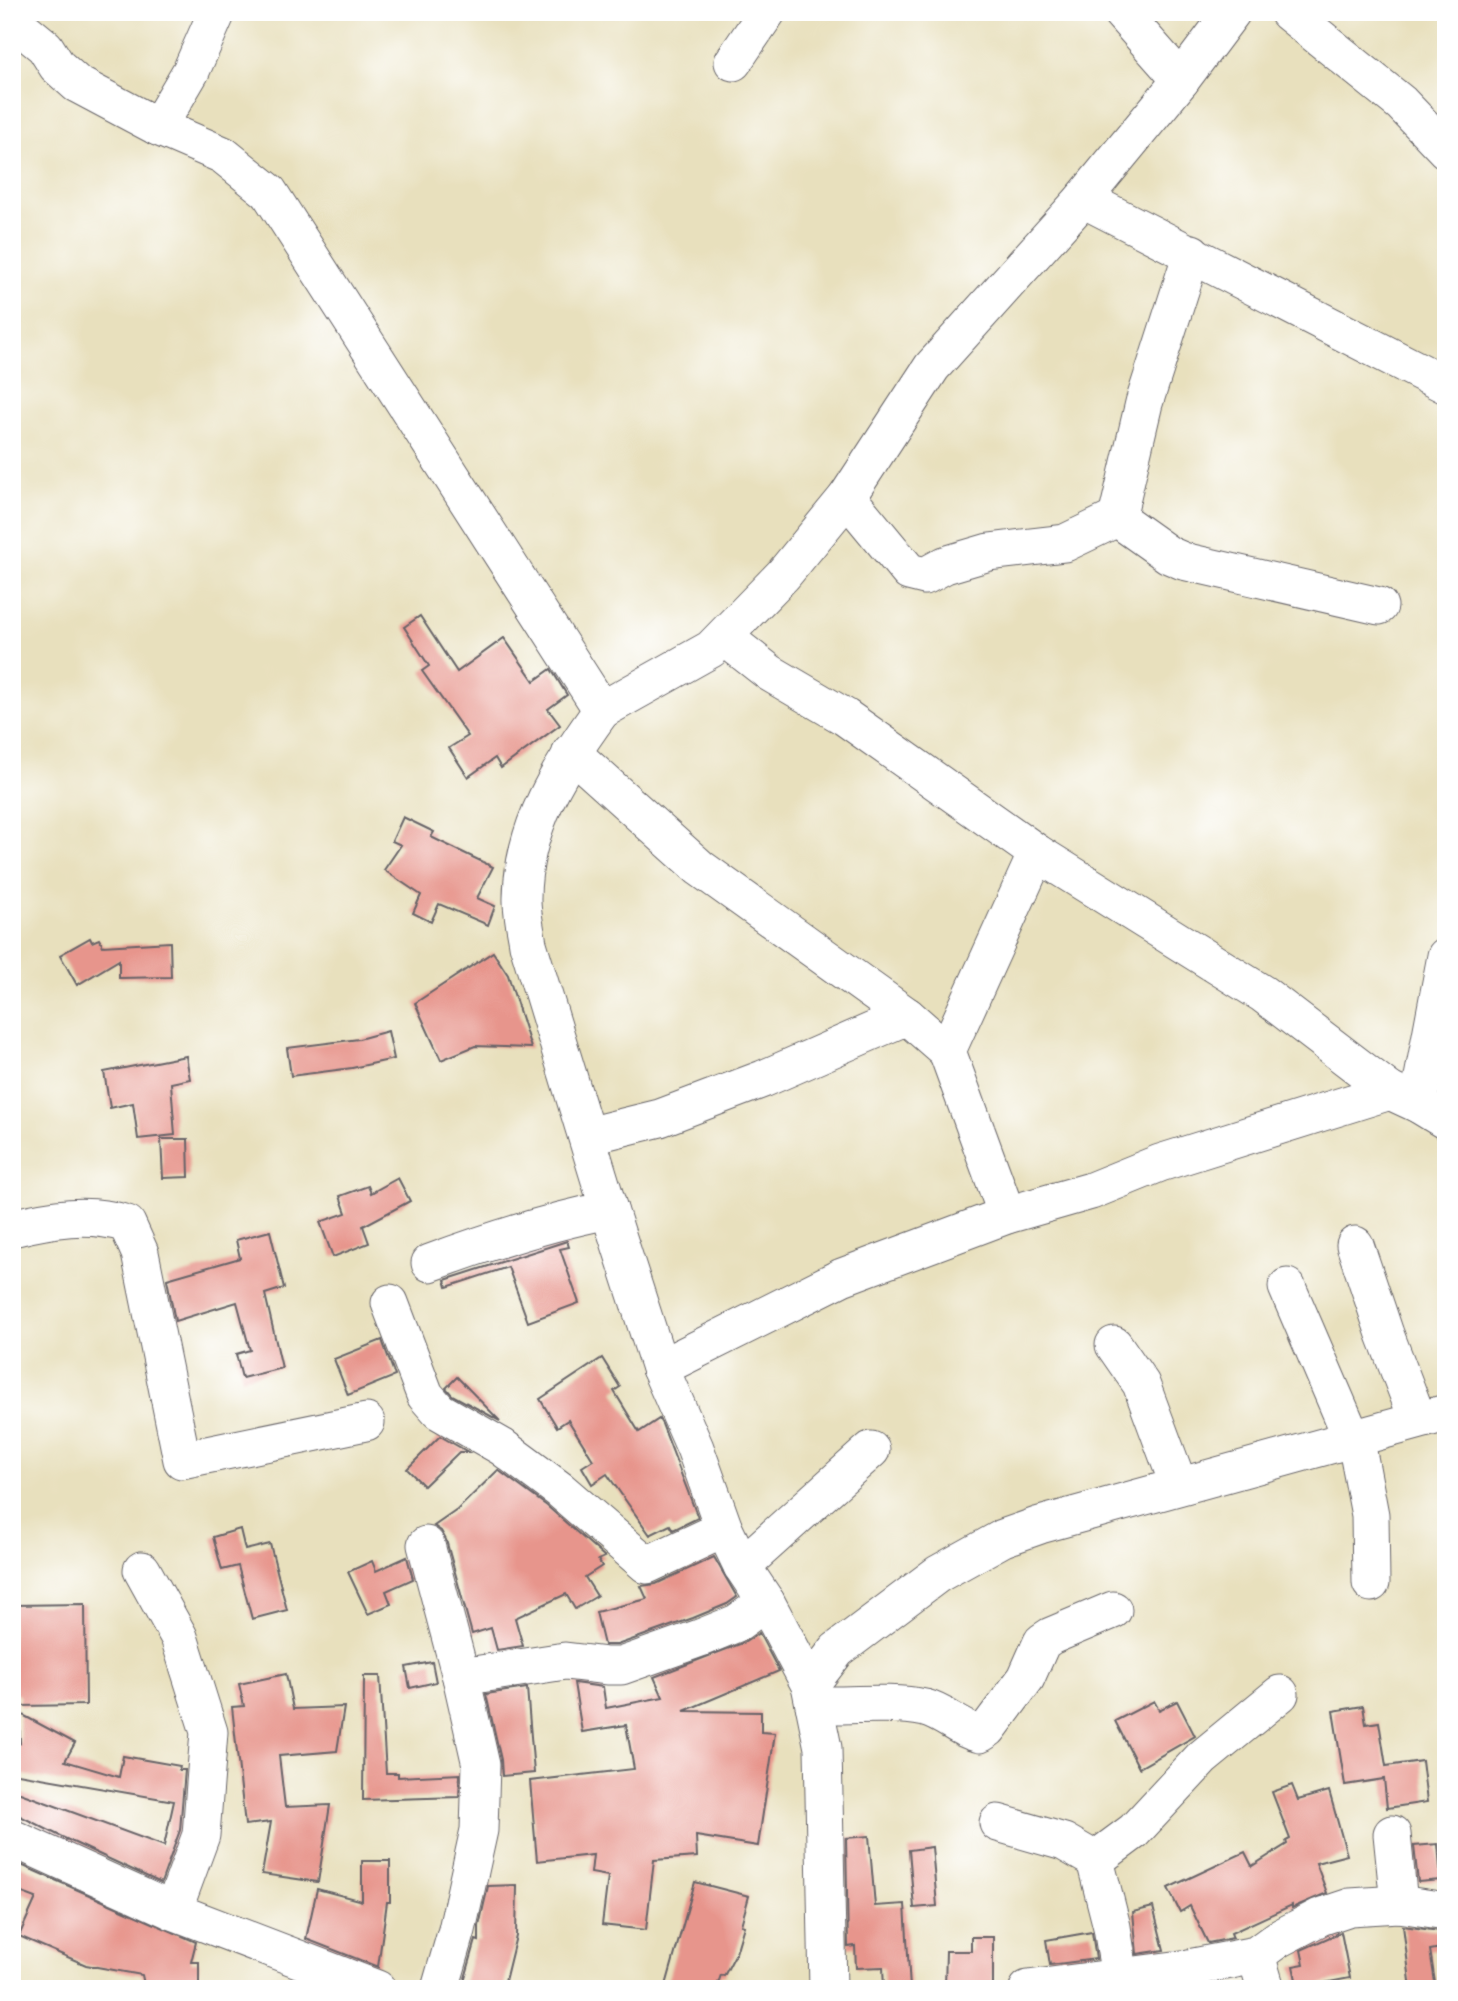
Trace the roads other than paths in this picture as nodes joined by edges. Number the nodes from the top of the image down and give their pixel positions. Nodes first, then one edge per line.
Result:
1 (217, 12) edge
2 (767, 12) edge
3 (1121, 12) edge
4 (1232, 12) edge
5 (1288, 12) edge
6 (12, 20) edge
7 (733, 62) dead end
8 (1181, 80) junction
9 (158, 127) junction
10 (1446, 150) edge
11 (1083, 199) junction
12 (1192, 253) junction
13 (1446, 385) edge
14 (847, 497) junction
15 (1117, 519) junction
16 (1379, 606) dead end
17 (724, 637) junction
18 (602, 709) junction
19 (571, 752) junction
20 (1037, 853) junction
21 (1446, 956) edge
22 (907, 1016) junction
23 (947, 1051) junction
24 (1418, 1105) edge
25 (587, 1136) junction
26 (609, 1210) junction
27 (1007, 1215) junction
28 (12, 1228) edge
29 (1354, 1245) dead end
30 (430, 1263) dead end
31 (1287, 1287) dead end
32 (390, 1303) dead end
33 (1114, 1345) dead end
34 (660, 1368) junction
35 (1432, 1417) edge
36 (366, 1422) dead end
37 (1352, 1438) junction
38 (871, 1450) dead end
39 (1178, 1486) junction
40 (724, 1529) junction
41 (426, 1545) dead end
42 (742, 1566) junction
43 (142, 1570) dead end
44 (1371, 1583) dead end
45 (766, 1602) junction
46 (1113, 1610) dead end
47 (461, 1677) junction
48 (812, 1695) junction
49 (1280, 1695) dead end
50 (998, 1823) dead end
51 (1392, 1834) dead end
52 (12, 1838) edge
53 (1095, 1860) junction
54 (1399, 1904) junction
55 (173, 1911) junction
56 (1446, 1911) edge
57 (1261, 1972) edge
58 (1120, 1978) junction
59 (377, 1989) edge
60 (440, 1989) edge
61 (828, 1989) edge
62 (1028, 1989) edge

1 - 9 street
2 - 7 street
3 - 8 street
4 - 8 street
5 - 10 street
6 - 9 street
8 - 11 street
9 - 18 street
11 - 12 street
11 - 14 street
12 - 13 street
12 - 15 street
14 - 15 street
14 - 17 street
15 - 16 street
17 - 18 street
17 - 20 street
18 - 19 street
19 - 22 street
19 - 25 street
20 - 23 street
20 - 24 street
21 - 24 street
22 - 23 street
22 - 25 street
23 - 27 street
24 - 27 street
25 - 26 street
26 - 30 street
26 - 34 street
27 - 34 street
28 - 36 street
29 - 35 street
31 - 37 street
32 - 40 street
33 - 39 street
34 - 40 street
35 - 37 street
37 - 39 street
37 - 44 street
38 - 42 street
39 - 48 street
40 - 42 street
41 - 47 street
42 - 45 street
43 - 55 street
45 - 47 street
45 - 48 street
46 - 48 street
47 - 60 street
48 - 61 street
49 - 53 street
50 - 53 street
51 - 54 street
52 - 55 street
53 - 58 street
54 - 56 street
54 - 57 street
55 - 59 street
57 - 58 street
58 - 62 street

